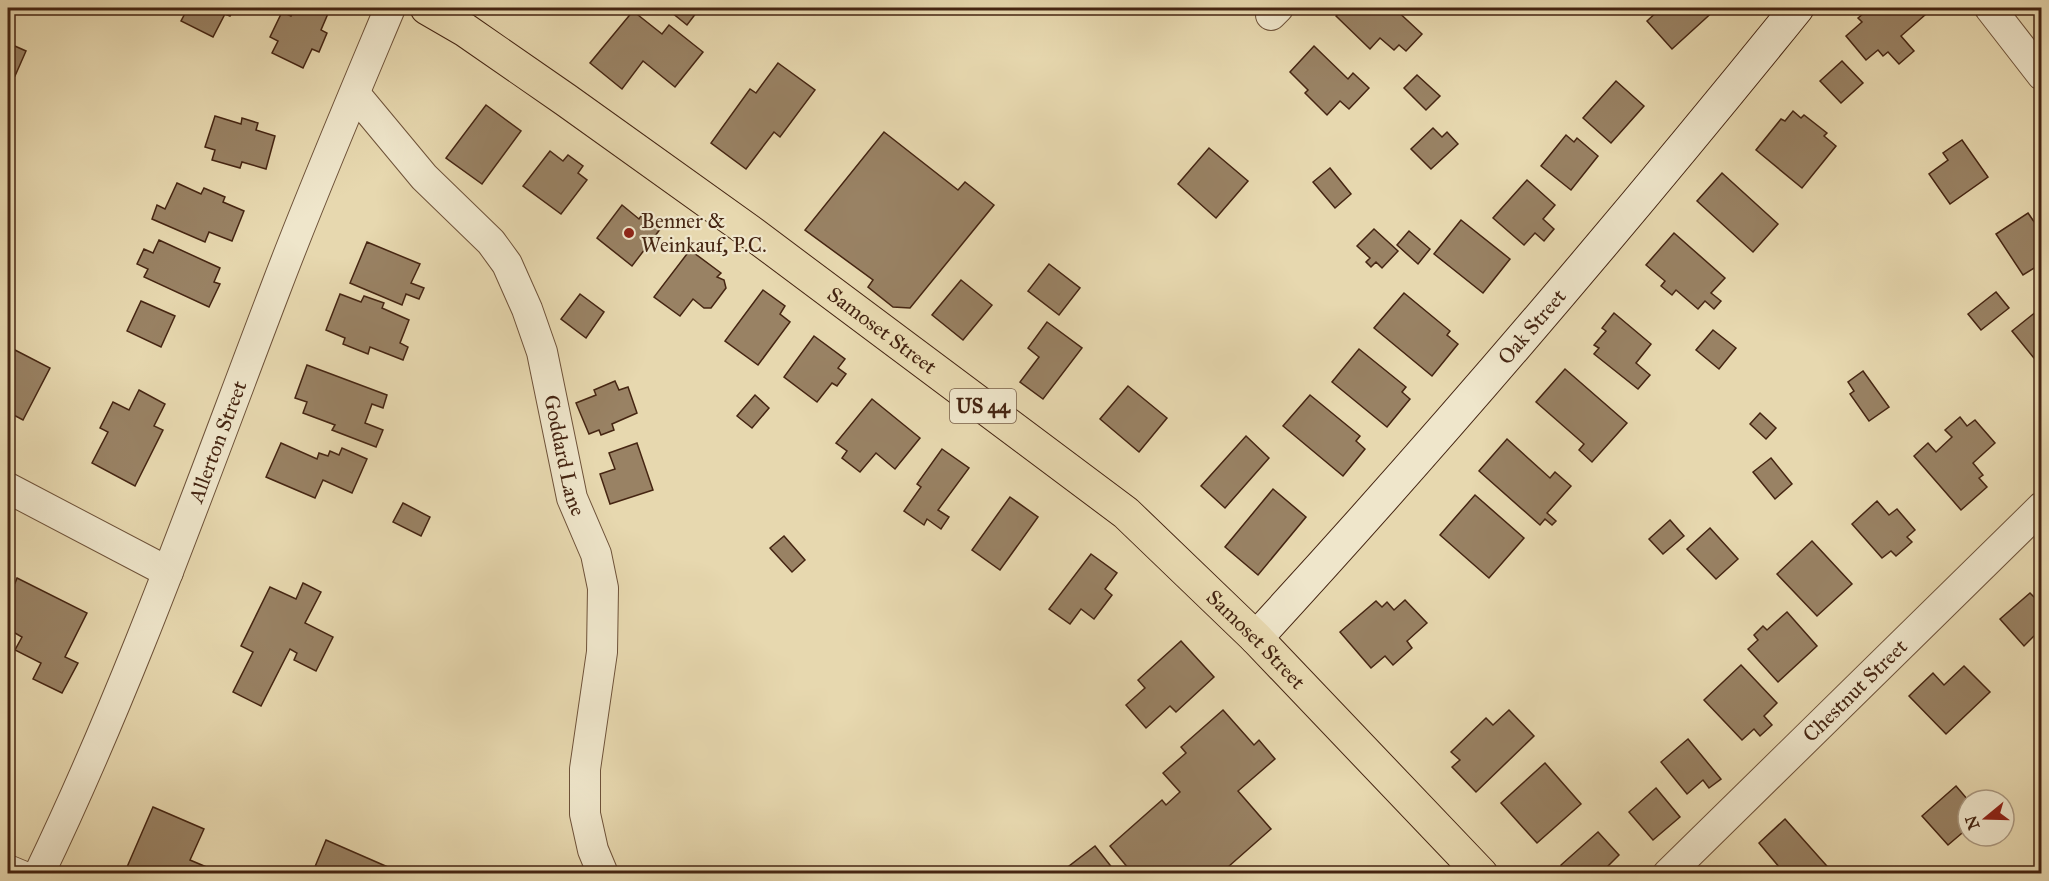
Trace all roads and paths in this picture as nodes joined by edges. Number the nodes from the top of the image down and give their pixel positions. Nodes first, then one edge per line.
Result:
1 (390, 8) edge
2 (427, 8) edge
3 (1797, 8) edge
4 (1990, 8) edge
5 (2042, 75) edge
6 (355, 94) junction
7 (8, 488) edge
8 (2042, 507) edge
9 (168, 572) junction
10 (1256, 638) junction
11 (8, 861) edge
12 (38, 873) edge
13 (603, 873) edge
14 (1481, 873) edge
15 (1668, 873) edge

1 - 6 street, Allerton Street
2 - 10 main road, Samoset Street / US 44
3 - 10 main road, Oak Street
4 - 5 street
6 - 9 street, Allerton Street
6 - 13 street, Goddard Lane
7 - 9 street
8 - 15 street, Chestnut Street
9 - 12 street, Allerton Street
10 - 14 main road, Samoset Street / US 44
11 - 12 lane

